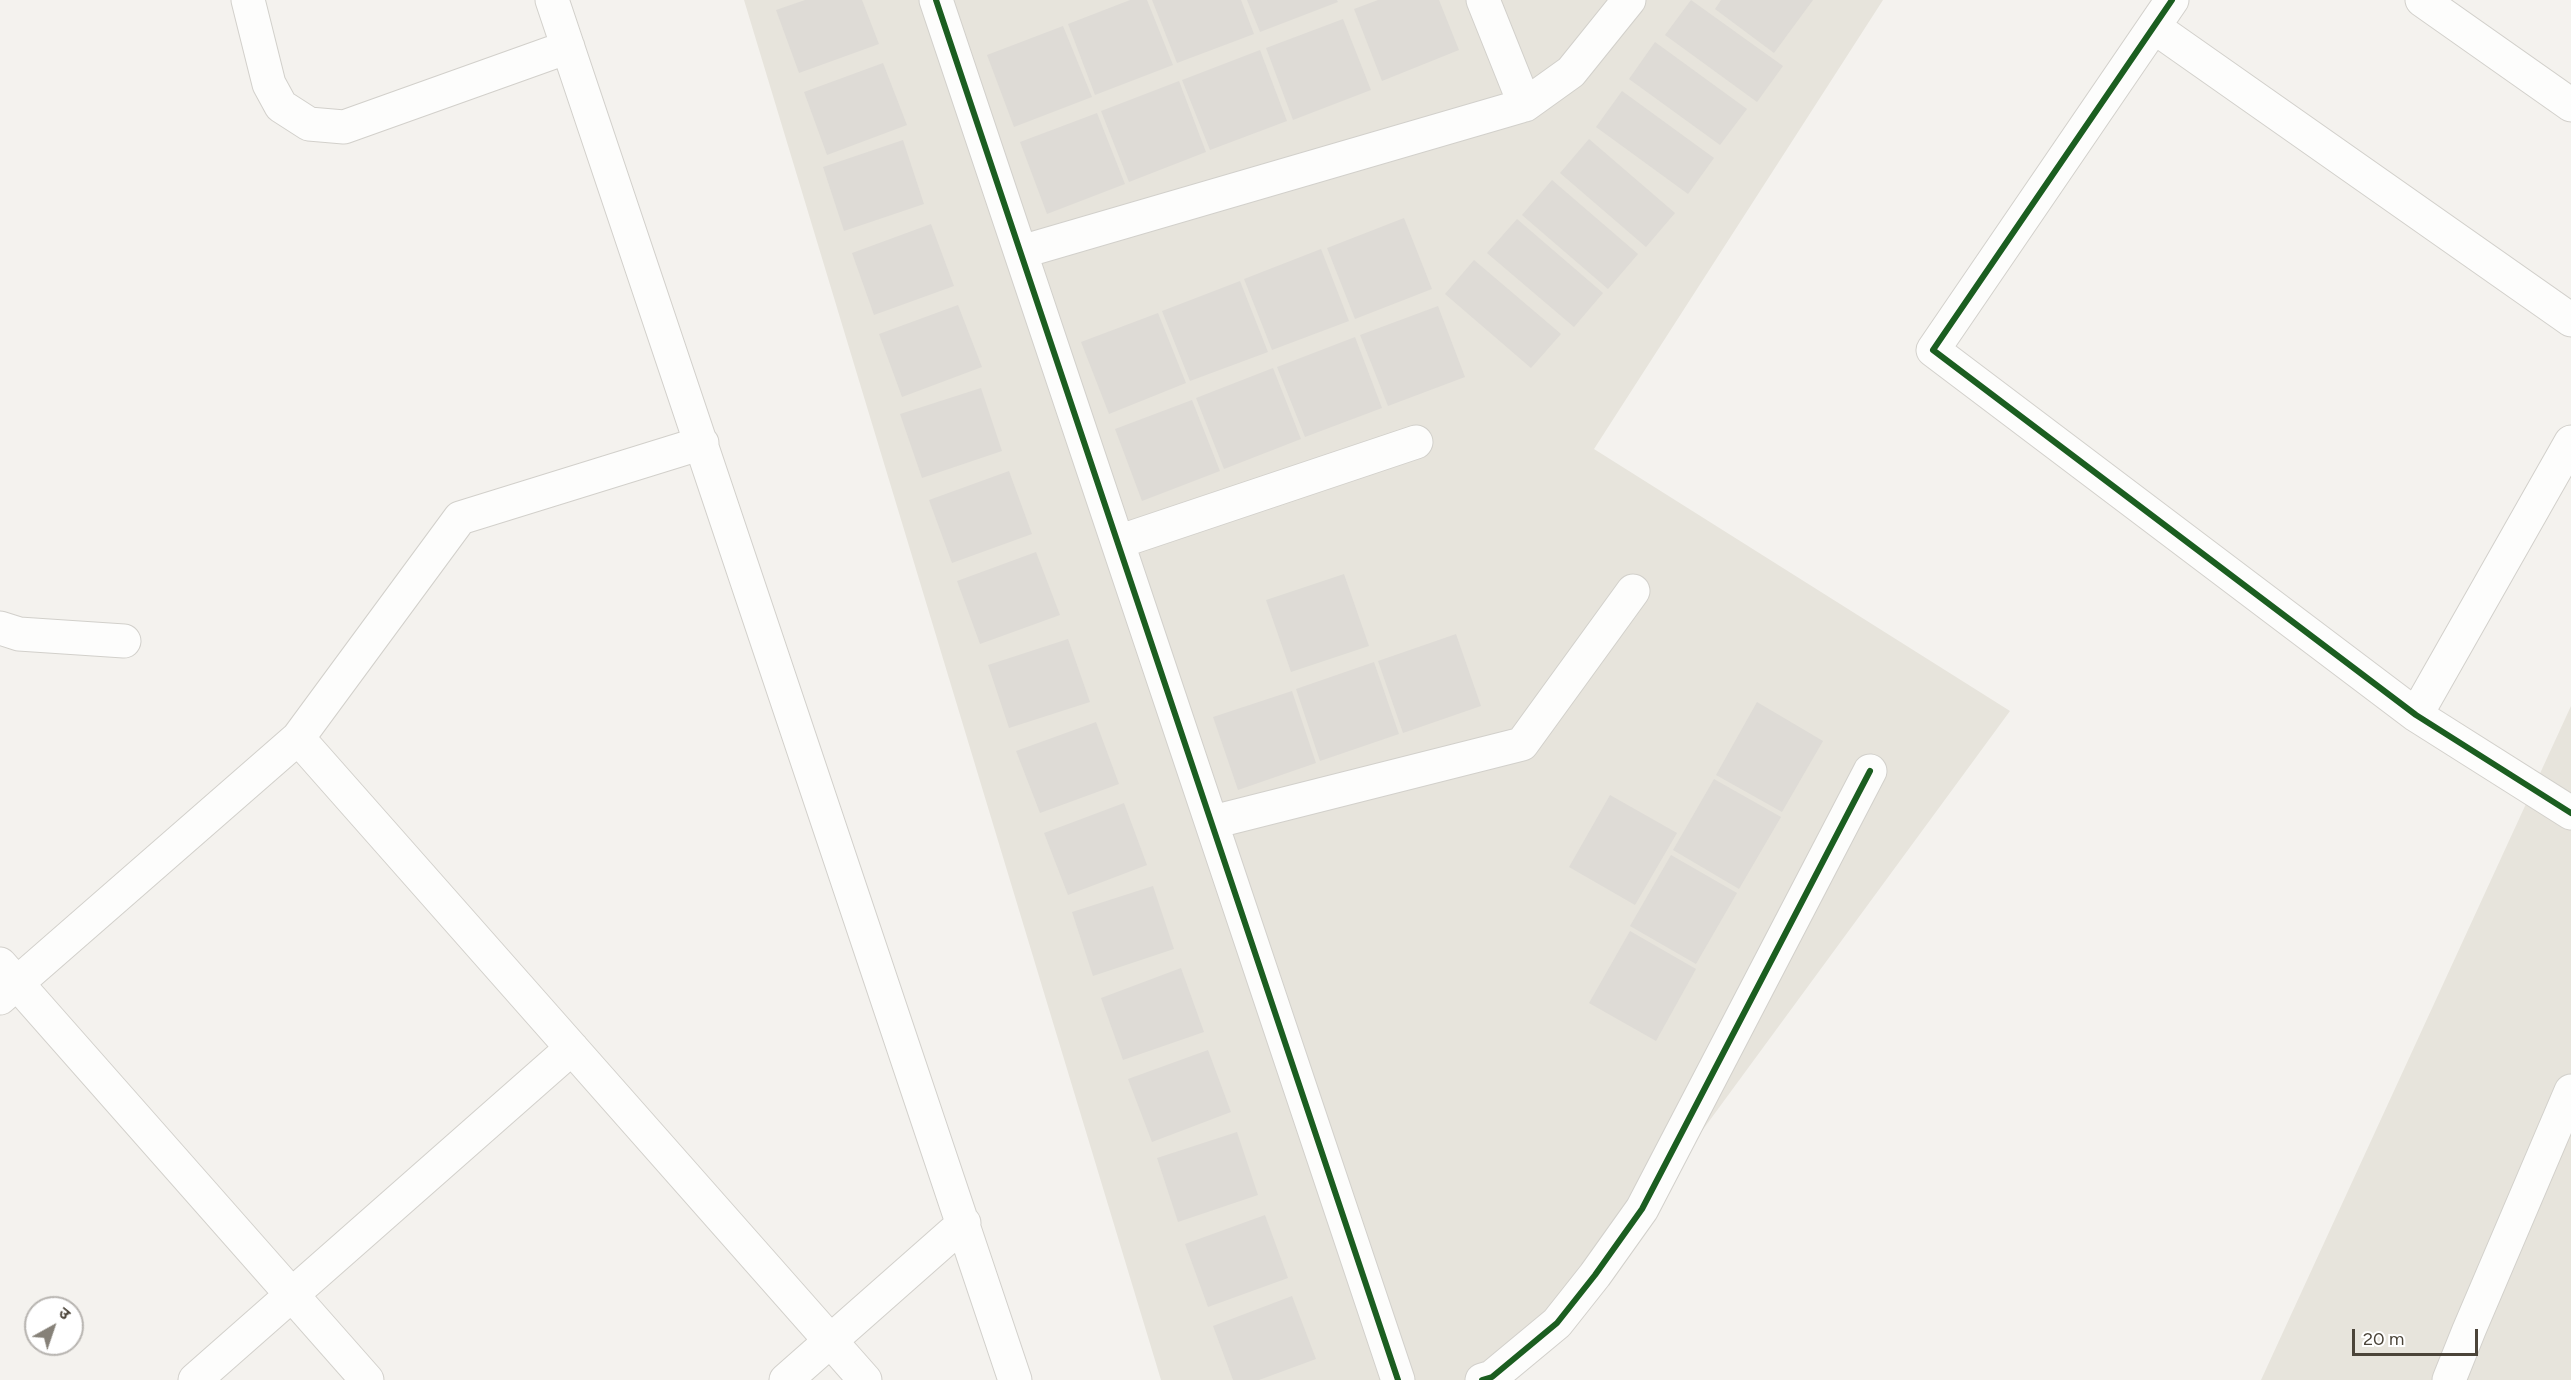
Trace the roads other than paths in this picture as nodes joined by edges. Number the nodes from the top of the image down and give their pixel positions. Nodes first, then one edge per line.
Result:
1 (248, 0) edge
2 (552, 0) edge
3 (936, 0) edge
4 (1483, 0) edge
5 (1629, 0) edge
6 (2172, 0) edge
7 (2422, 0) edge
8 (2154, 27) junction
9 (568, 47) junction
10 (1525, 105) junction
11 (2571, 105) edge
12 (1021, 252) junction
13 (2571, 320) edge
14 (1416, 442) dead end
15 (2571, 442) edge
16 (702, 444) junction
17 (1118, 542) junction
18 (1633, 591) dead end
19 (0, 628) edge
20 (124, 641) dead end
21 (2416, 716) junction
22 (298, 738) junction
23 (1870, 771) dead end
24 (2571, 813) edge
25 (1213, 822) junction
26 (6, 982) edge
27 (572, 1048) junction
28 (2571, 1091) edge
29 (964, 1223) junction
30 (292, 1295) junction
31 (830, 1341) junction
32 (1489, 1379) edge
33 (195, 1380) edge
34 (367, 1380) edge
35 (786, 1380) edge
36 (865, 1380) edge
37 (1015, 1380) edge
38 (1398, 1380) edge
39 (2450, 1380) edge

1 - 9 street
2 - 9 street
3 - 12 street
4 - 10 street
5 - 10 street
6 - 8 street
7 - 11 street
8 - 13 street
8 - 21 street
9 - 16 street
10 - 12 street
12 - 17 street
14 - 17 street
15 - 21 street
16 - 22 street
16 - 29 street
17 - 25 street
18 - 25 street
19 - 20 street
21 - 24 street
22 - 26 street
22 - 27 street
23 - 32 street
25 - 38 street
26 - 30 street
27 - 30 street
27 - 31 street
28 - 39 street
29 - 31 street
29 - 37 street
30 - 33 street
30 - 34 street
31 - 35 street
31 - 36 street

